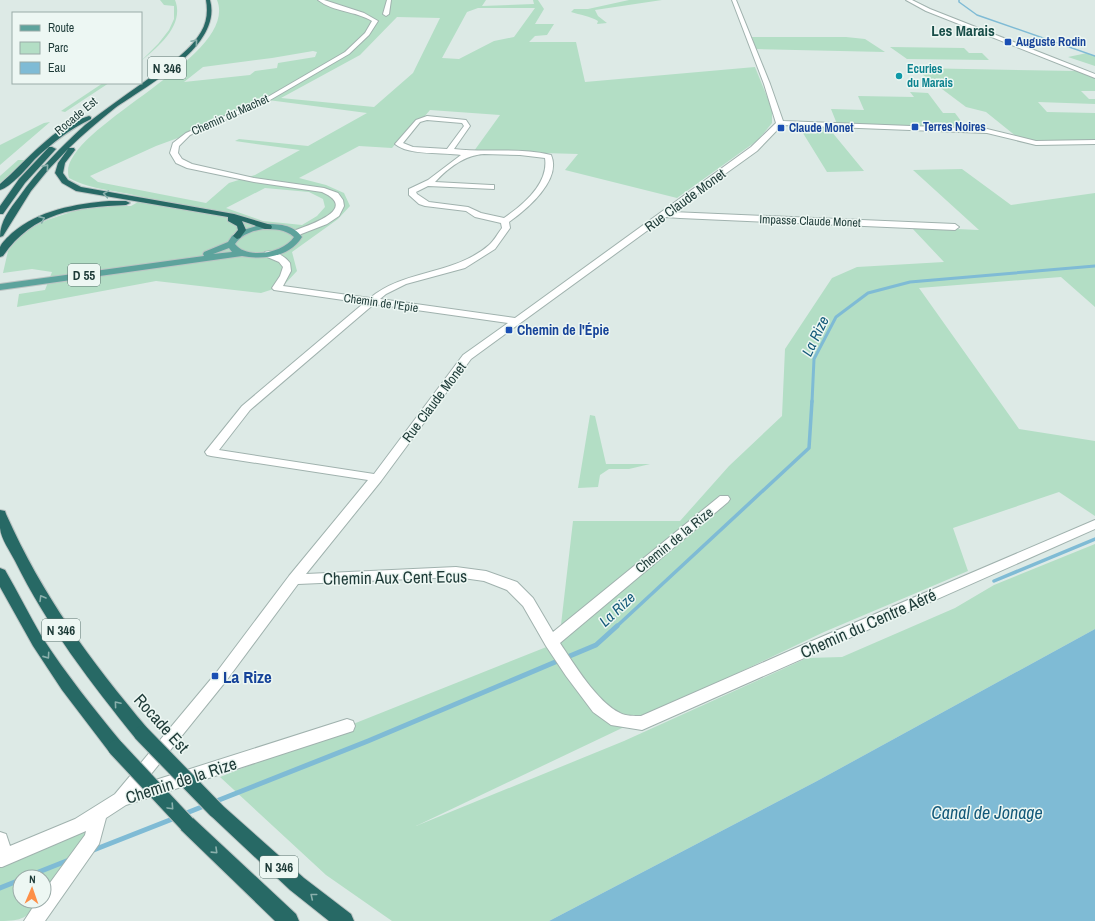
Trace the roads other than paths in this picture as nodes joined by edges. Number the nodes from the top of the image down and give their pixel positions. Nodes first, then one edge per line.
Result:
1 (208, 0) edge
2 (320, 0) edge
3 (389, 0) edge
4 (734, 0) edge
5 (908, 0) edge
6 (386, 14) dead end
7 (184, 45) dead end
8 (1095, 76) edge
9 (142, 79) edge
10 (136, 84) edge
11 (89, 118) junction
12 (98, 118) junction
13 (780, 123) junction
14 (1095, 142) edge
15 (450, 150) junction
16 (469, 154) junction
17 (429, 184) junction
18 (491, 187) dead end
19 (0, 188) edge
20 (0, 212) edge
21 (665, 214) junction
22 (505, 224) junction
23 (268, 226) junction
24 (955, 227) dead end
25 (296, 233) junction
26 (0, 234) edge
27 (237, 236) junction
28 (231, 244) junction
29 (286, 250) junction
30 (243, 253) junction
31 (0, 254) edge
32 (268, 254) junction
33 (283, 260) junction
34 (160, 265) junction
35 (4, 286) edge
36 (370, 301) junction
37 (518, 321) junction
38 (377, 478) junction
39 (724, 499) dead end
40 (0, 514) edge
41 (1095, 524) edge
42 (0, 573) edge
43 (294, 580) junction
44 (553, 644) junction
45 (642, 723) joint
46 (347, 726) dead end
47 (121, 799) junction
48 (98, 814) junction
49 (0, 840) edge
50 (1, 859) edge
51 (34, 921) edge
52 (289, 921) edge
53 (344, 921) edge

12 -> 1 highway, Rocade Est / N 346
2 - 25 street, Chemin du Machet
3 - 6 street
4 - 13 street
5 - 8 street
7 - 9 highway, N 346
10 - 11 highway, Rocade Est / N 346
11 - 19 highway
11 - 20 highway, Rocade Est / N 346
23 -> 12 highway
26 -> 12 highway, Rocade Est / N 346
13 - 14 street
13 - 21 street, Rue Claude Monet
15 - 15 street
15 - 16 street
16 - 17 street
16 - 22 street
17 - 18 street
17 - 22 street
21 - 24 street, Impasse Claude Monet
21 - 37 street, Rue Claude Monet
22 - 36 street
23 - 25 main road
23 - 27 main road
25 - 29 main road
27 - 28 main road
31 -> 27 highway
28 - 30 main road
28 - 34 main road, D 55
29 - 32 main road
29 - 33 street, Chemin de l'Epie
30 - 32 main road
30 - 34 main road, D 55
32 - 33 street
33 - 36 street, Chemin de l'Epie
34 - 35 main road, D 55
36 - 37 street, Chemin de l'Epie
36 - 38 street
37 - 38 street, Rue Claude Monet
38 - 43 street, Rue Claude Monet
39 - 44 street, Chemin de la Rize
53 -> 40 highway, Rocade Est / N 346, bridge
41 - 45 street, Chemin du Centre Aéré
42 -> 52 highway, N 346, bridge
43 - 44 street, Chemin Aux Cent Ecus
43 - 47 street, Rue Claude Monet
44 - 45 street, Chemin Aux Cent Ecus
46 - 47 street, Chemin de la Rize
47 - 48 street, Chemin de la Rize
48 - 50 street, Chemin de la Rize
48 - 51 street
49 - 50 street

